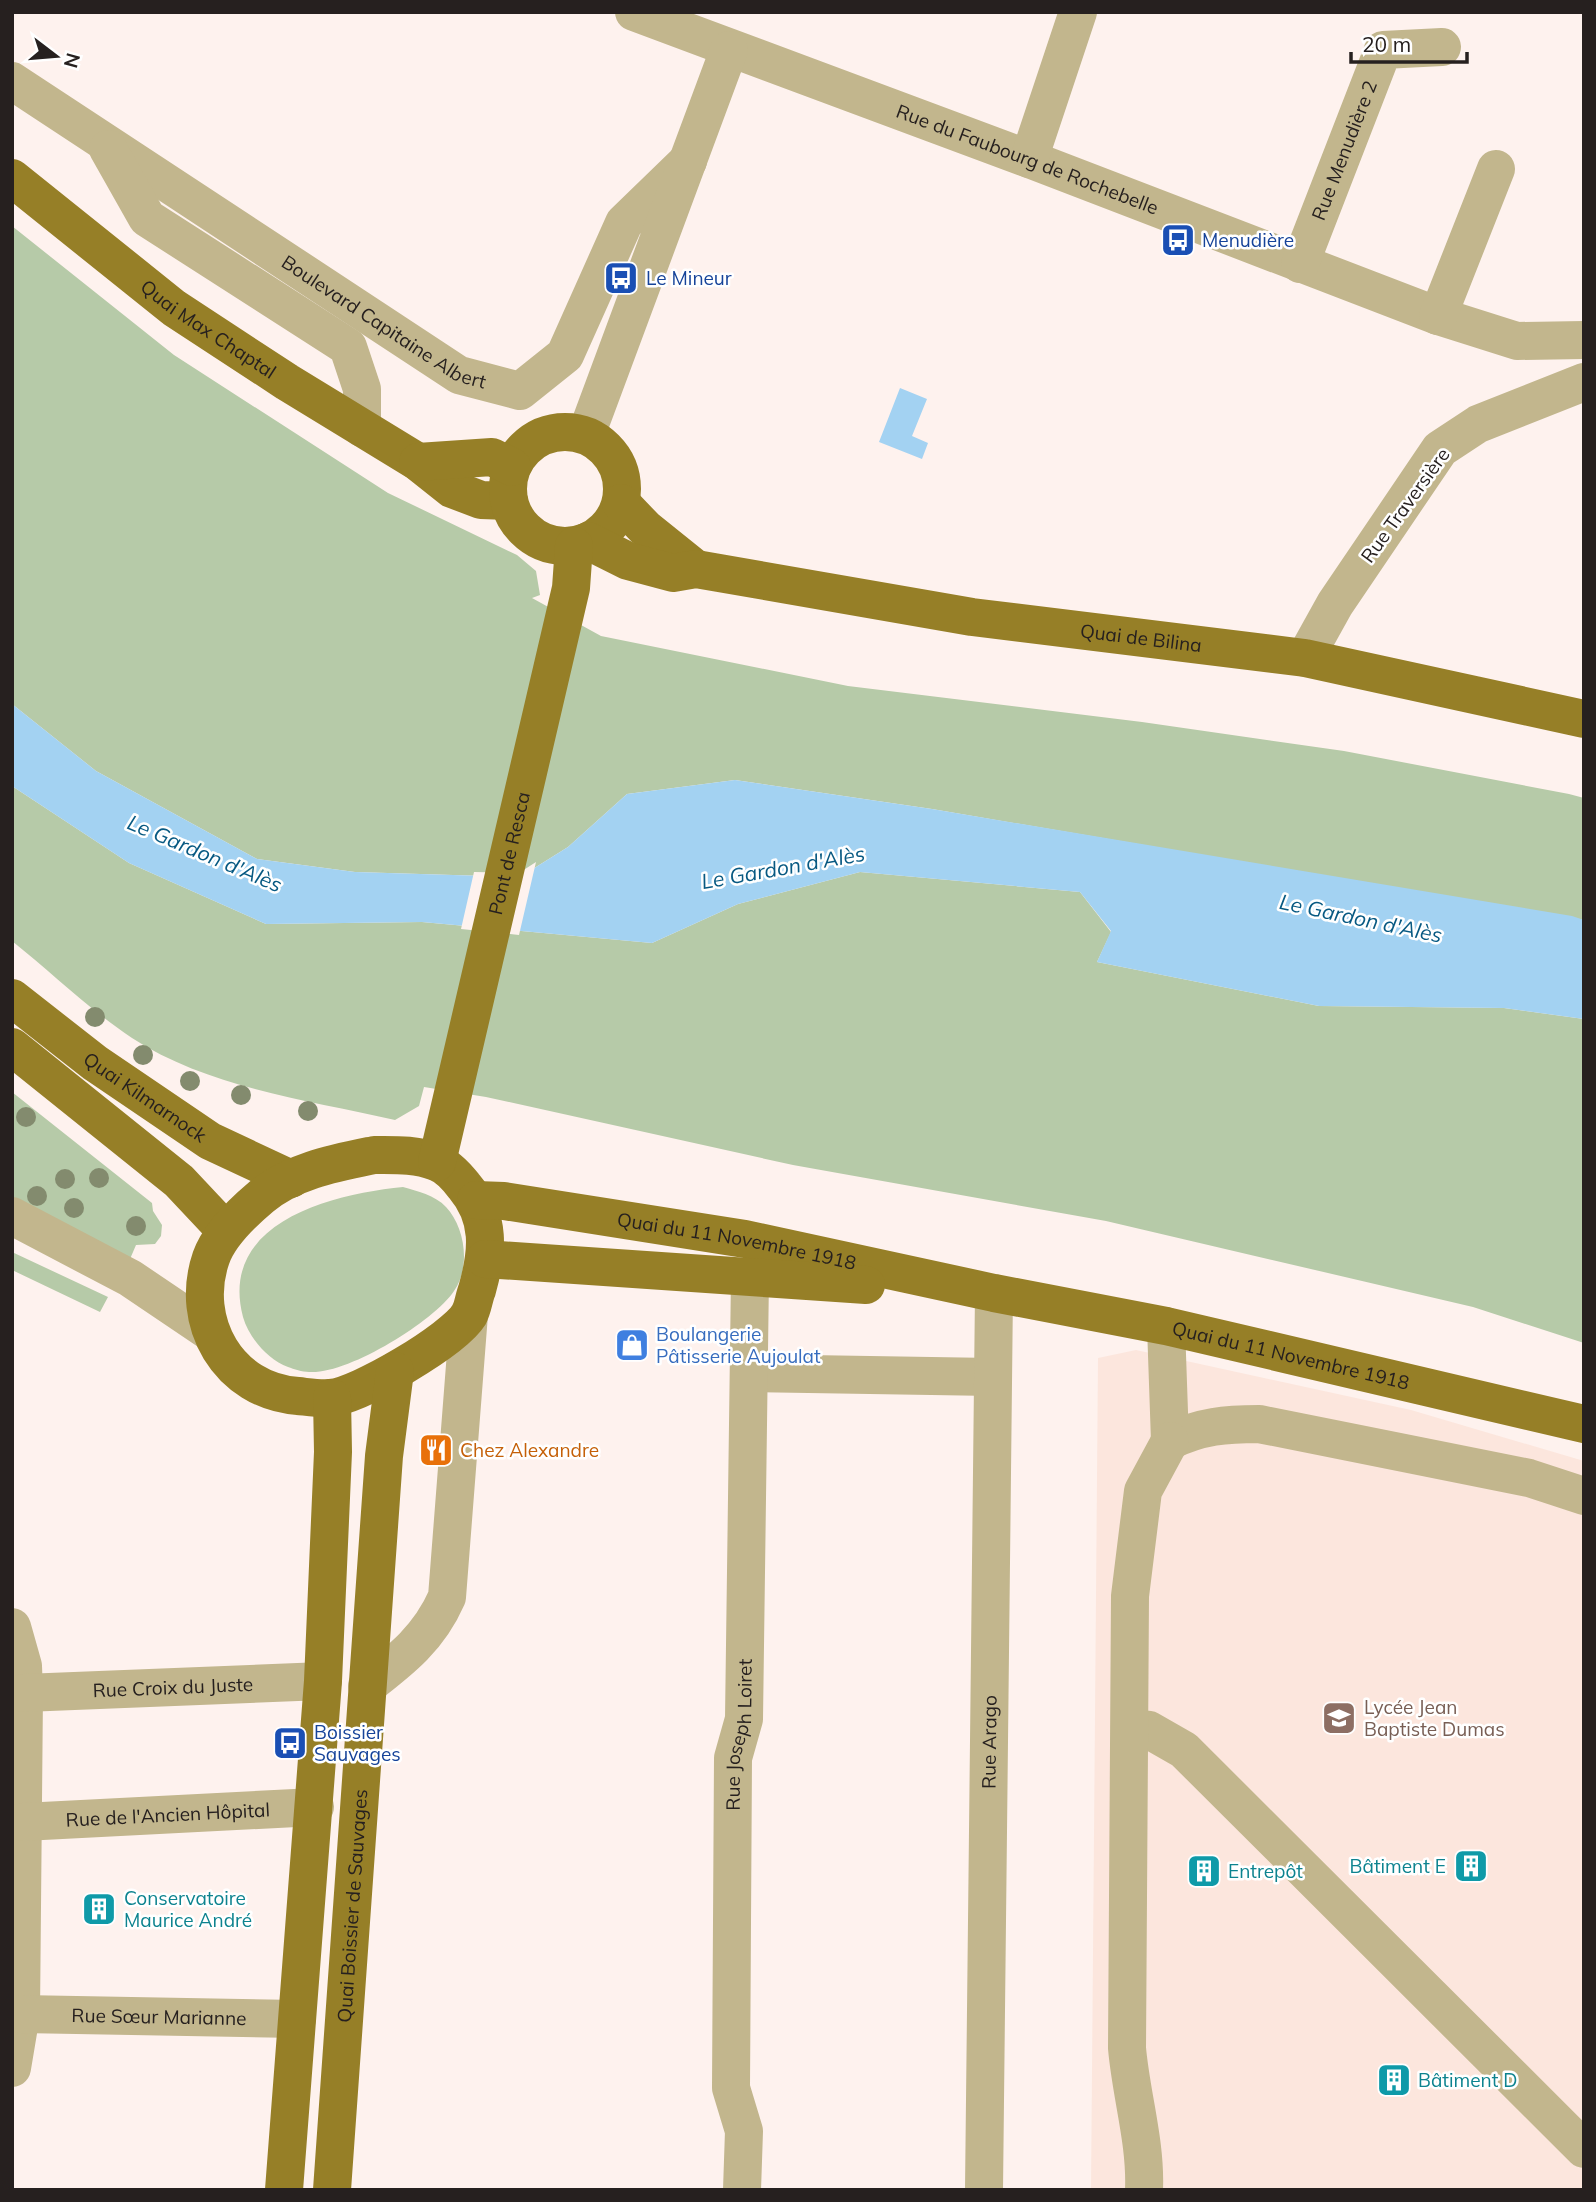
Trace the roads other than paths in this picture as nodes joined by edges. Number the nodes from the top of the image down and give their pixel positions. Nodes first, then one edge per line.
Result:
1 (634, 12) edge
2 (1078, 12) edge
3 (1442, 47) dead end
4 (729, 50) junction
5 (12, 80) edge
6 (105, 144) junction
7 (1029, 159) junction
8 (688, 161) junction
9 (1496, 169) dead end
10 (12, 178) edge
11 (1300, 264) junction
12 (1438, 316) junction
13 (1584, 340) edge
14 (1584, 382) edge
15 (362, 428) junction
16 (586, 435) junction
17 (510, 484) junction
18 (621, 503) junction
19 (581, 544) junction
20 (696, 569) junction
21 (1305, 659) junction
22 (1584, 719) edge
23 (12, 998) edge
24 (12, 1047) edge
25 (439, 1151) junction
26 (291, 1179) junction
27 (476, 1200) junction
28 (12, 1216) edge
29 (226, 1231) junction
30 (485, 1259) junction
31 (750, 1277) junction
32 (994, 1293) junction
33 (470, 1314) junction
34 (1167, 1326) junction
35 (210, 1332) junction
36 (395, 1371) junction
37 (749, 1373) junction
38 (993, 1377) junction
39 (332, 1398) junction
40 (1584, 1424) edge
41 (1170, 1441) junction
42 (1584, 1496) edge
43 (12, 1628) edge
44 (323, 1681) junction
45 (367, 1686) junction
46 (24, 1693) junction
47 (1131, 1728) junction
48 (315, 1807) junction
49 (23, 1822) junction
50 (22, 2014) junction
51 (297, 2019) junction
52 (12, 2068) edge
53 (1584, 2148) edge
54 (284, 2190) edge
55 (332, 2190) edge
56 (742, 2190) edge
57 (985, 2190) edge
58 (1144, 2190) edge

1 - 4 street, Rue du Faubourg de Rochebelle
2 - 7 street
3 - 11 street, Rue Menudière 2
4 - 7 street, Rue du Faubourg de Rochebelle
4 - 8 street
5 - 6 street, Boulevard Capitaine Albert
6 - 8 street, Boulevard Capitaine Albert
6 - 15 street
7 - 11 street, Rue du Faubourg de Rochebelle
8 - 16 street
9 - 12 street
10 - 15 main road, Quai Max Chaptal
11 - 12 street, Rue du Faubourg de Rochebelle
12 - 13 street, Rue du Faubourg de Rochebelle
14 - 21 street, Rue Traversière
15 - 17 main road, Quai Max Chaptal
16 - 17 main road
16 - 18 main road
17 - 19 main road
18 - 19 main road
18 - 20 main road, Quai de Bilina
19 - 20 main road, Quai de Bilina
19 - 25 main road, Pont de Resca
20 - 21 main road, Quai de Bilina
21 - 22 main road, Quai de Bilina
23 - 26 main road, Quai Kilmarnock
24 - 29 main road, Quai Kilmarnock
25 - 26 main road
25 - 27 main road
26 - 29 main road
27 - 30 main road
27 - 32 main road, Quai du 11 Novembre 1918
28 - 35 street
29 - 35 main road
30 - 31 main road, Quai du 11 Novembre 1918
30 - 33 main road
31 - 32 main road, Quai du 11 Novembre 1918
31 - 37 street, Rue Joseph Loiret
32 - 34 main road, Quai du 11 Novembre 1918
32 - 38 street, Rue Arago
33 - 36 main road
33 - 45 street
34 - 40 main road, Quai du 11 Novembre 1918
34 - 41 street
35 - 39 main road
36 - 39 main road
36 - 45 main road, Quai Boissier de Sauvages
37 - 38 street
37 - 56 street, Rue Joseph Loiret
38 - 57 street, Rue Arago
39 - 44 main road
41 - 42 street
41 - 47 street
43 - 46 street
44 - 46 street, Rue Croix du Juste
44 - 48 main road
45 - 55 main road, Quai Boissier de Sauvages
46 - 49 street
47 - 53 street
47 - 58 street
48 - 49 street, Rue de l'Ancien Hôpital
48 - 51 main road
49 - 50 street
50 - 51 street, Rue Sœur Marianne
50 - 52 street
51 - 54 main road

